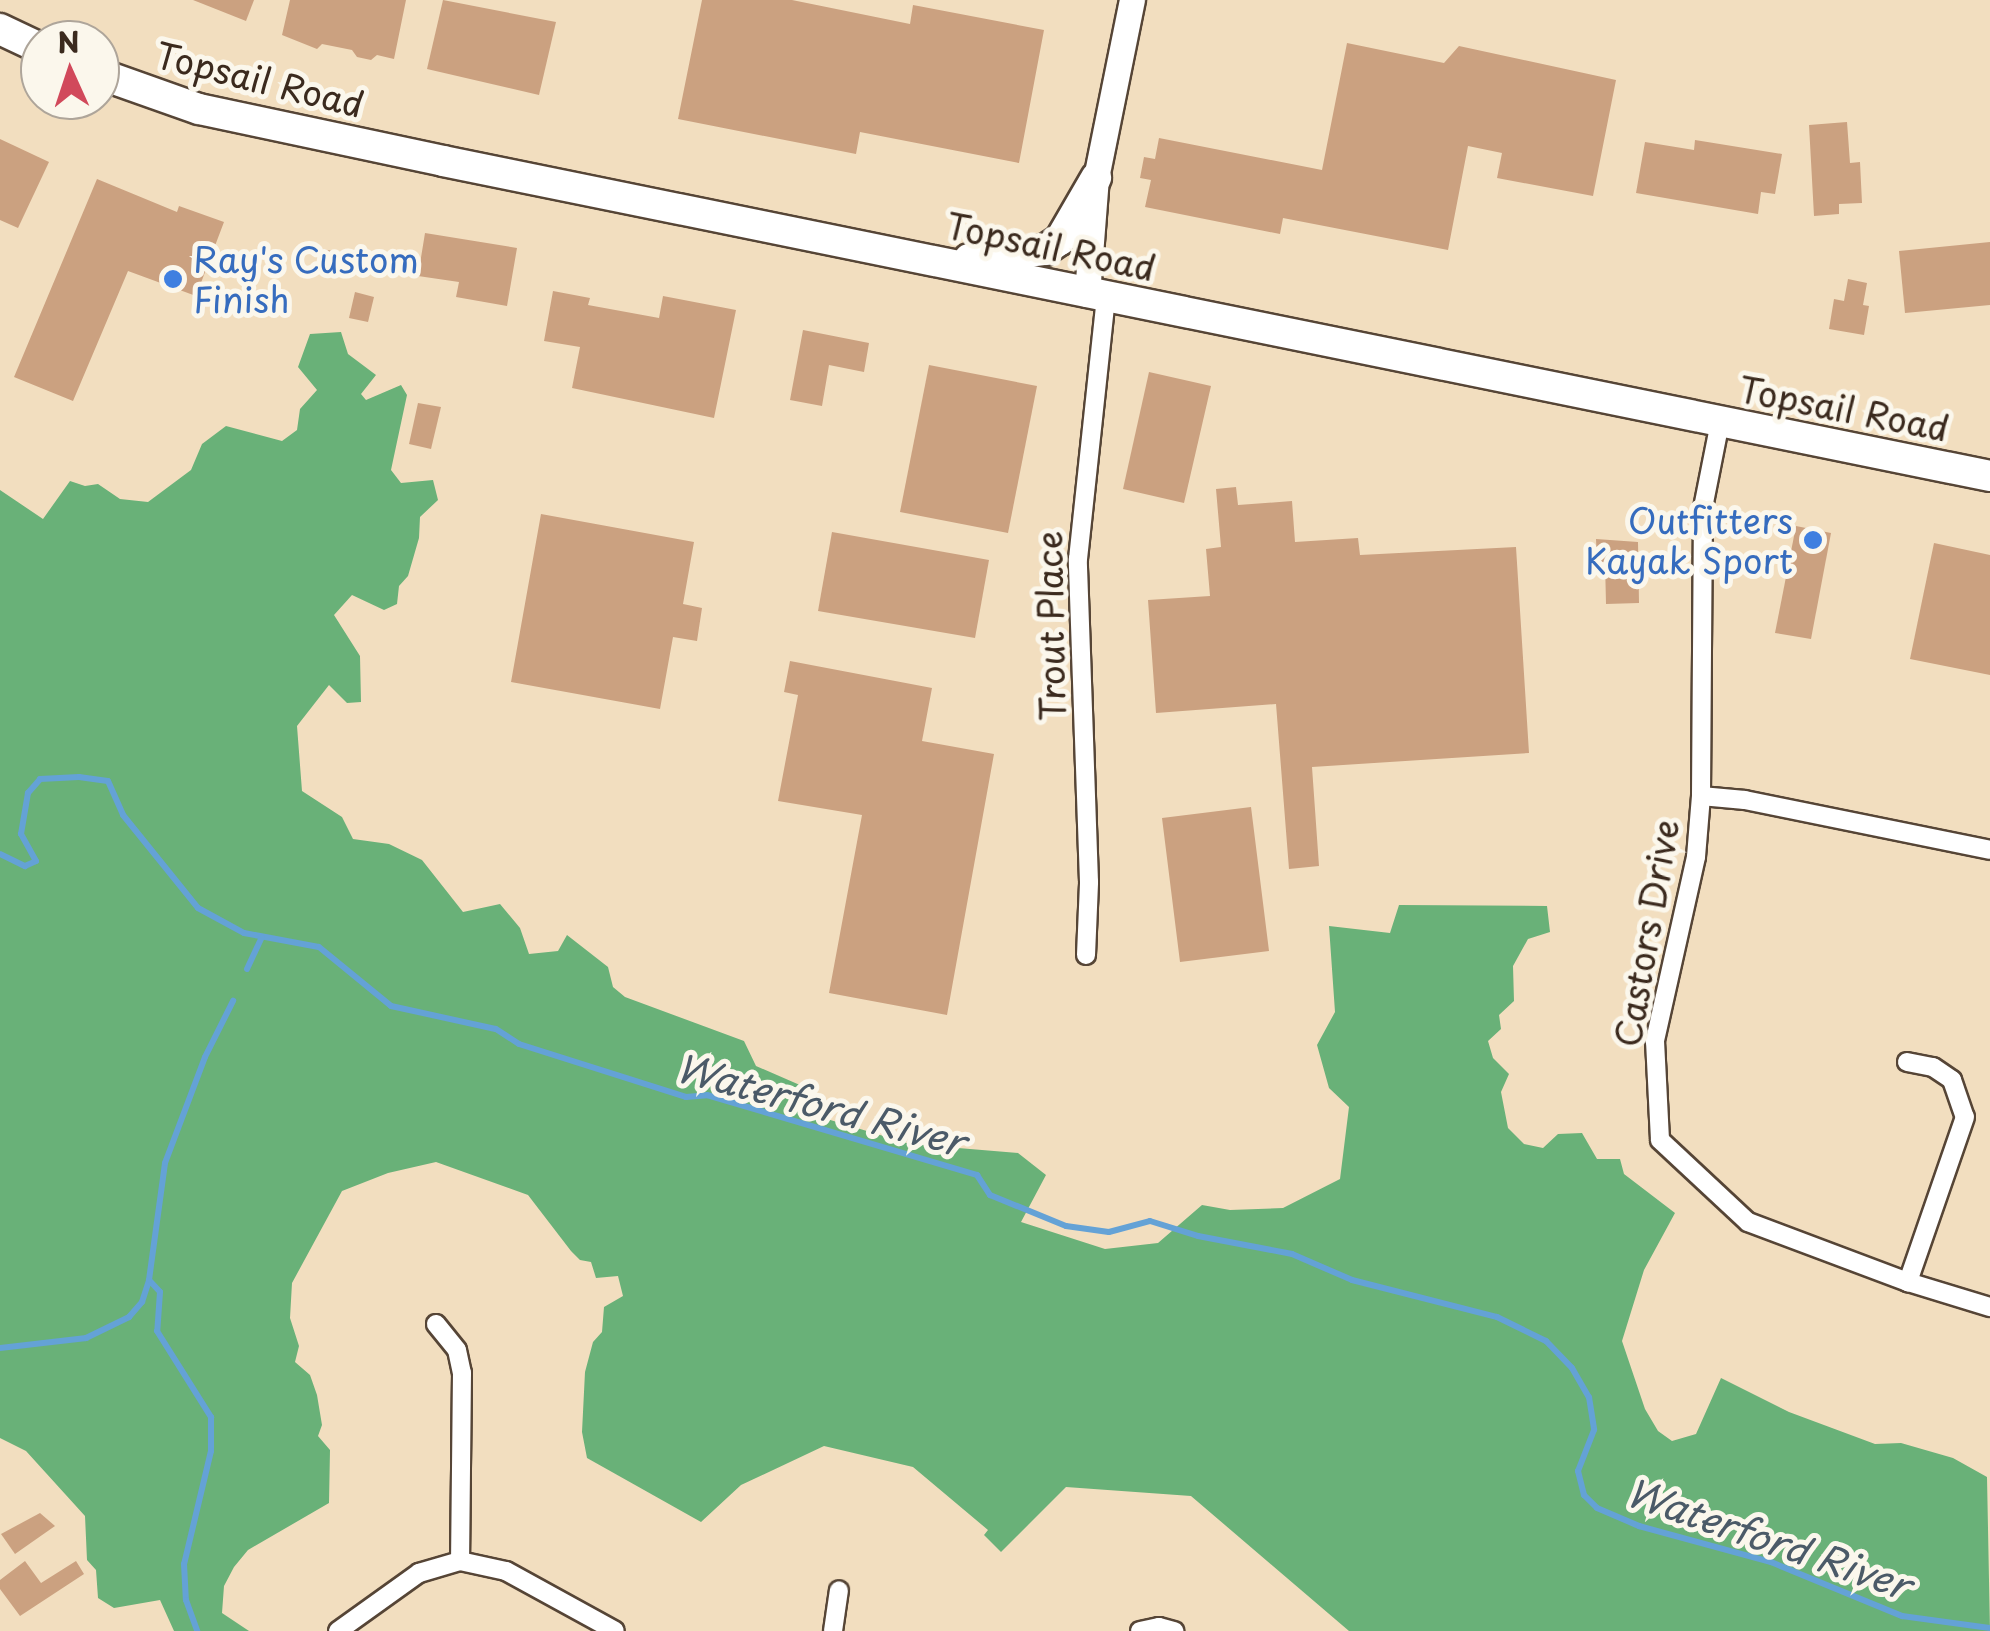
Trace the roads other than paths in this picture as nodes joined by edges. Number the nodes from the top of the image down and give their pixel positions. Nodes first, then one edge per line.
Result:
1 (1132, 0) edge
2 (120, 81) edge
3 (1096, 178) junction
4 (950, 262) junction
5 (1096, 296) junction
6 (1720, 422) junction
7 (1990, 476) edge
8 (1701, 796) junction
9 (1990, 850) edge
10 (1086, 955) dead end
11 (1907, 1062) dead end
12 (1908, 1282) junction
13 (1990, 1307) edge
14 (436, 1324) dead end
15 (460, 1561) junction
16 (839, 1590) dead end
17 (338, 1631) edge
18 (615, 1631) edge
19 (833, 1631) edge
20 (1140, 1631) edge
21 (1174, 1631) edge

1 - 3 street
2 - 4 main road, Topsail Road
3 - 4 main road
3 - 5 street
4 - 5 main road, Topsail Road
5 - 6 main road, Topsail Road
5 - 10 street, Trout Place
6 - 7 main road, Topsail Road
6 - 8 street, Castors Drive
8 - 9 street
8 - 12 street, Castors Drive
11 - 12 street
12 - 13 street, Castors Drive
14 - 15 street
15 - 17 street
15 - 18 street
16 - 19 street
20 - 21 street

